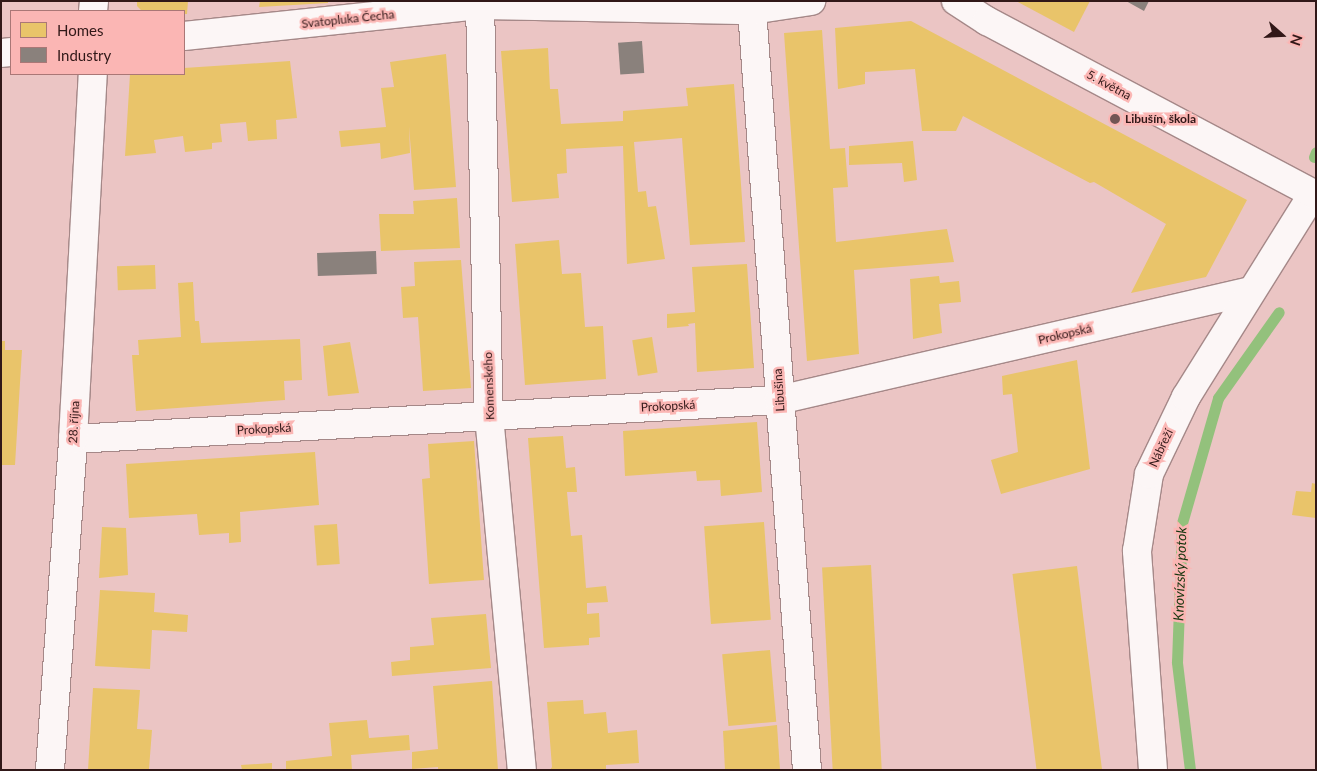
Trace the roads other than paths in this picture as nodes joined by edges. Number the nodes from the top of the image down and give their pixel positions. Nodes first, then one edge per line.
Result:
1 (811, 1) edge
2 (956, 1) edge
3 (480, 3) edge
4 (752, 10) junction
5 (185, 36) edge
6 (93, 75) edge
7 (1315, 195) edge
8 (1251, 290) junction
9 (779, 400) junction
10 (489, 416) junction
11 (73, 439) junction
12 (50, 770) edge
13 (522, 770) edge
14 (807, 770) edge
15 (1153, 770) edge

1 - 4 street, Svatopluka Čecha
2 - 7 street, 5. května
3 - 4 street, Svatopluka Čecha
3 - 5 street, Svatopluka Čecha
3 - 10 street, Komenského
4 - 9 street, Libušina
6 - 11 street, 28. října
7 - 8 street, Nábřeží
8 - 9 street, Prokopská
8 - 15 street, Nábřeží
9 - 10 street, Prokopská
9 - 14 street, Libušina
10 - 11 street, Prokopská
10 - 13 street, Komenského
11 - 12 street, 28. října

